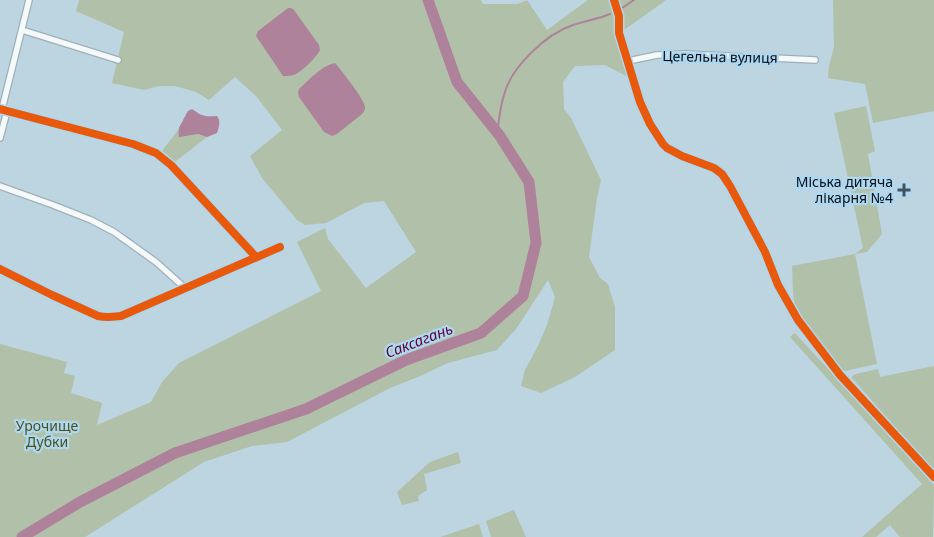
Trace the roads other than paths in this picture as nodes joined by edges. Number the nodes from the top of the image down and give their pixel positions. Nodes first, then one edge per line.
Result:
1 (29, 0) edge
2 (614, 0) edge
3 (22, 30) junction
4 (118, 60) dead end
5 (815, 60) dead end
6 (628, 61) junction
7 (3, 110) edge
8 (0, 138) edge
9 (0, 186) edge
10 (280, 247) dead end
11 (256, 257) junction
12 (0, 269) edge
13 (185, 288) junction
14 (934, 477) edge

1 - 3 street
2 - 6 street
3 - 4 street
3 - 7 street
5 - 6 street, Цегельна вулиця
6 - 14 street
7 - 8 street
7 - 11 street
9 - 13 street
10 - 11 street
11 - 13 street
12 - 13 street

